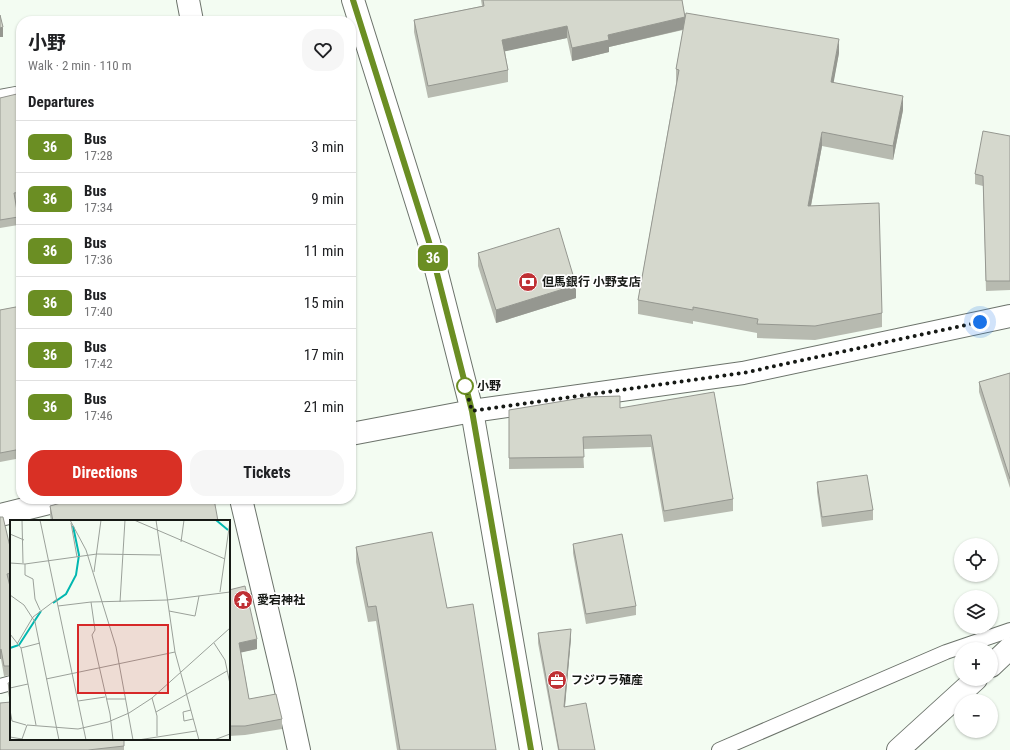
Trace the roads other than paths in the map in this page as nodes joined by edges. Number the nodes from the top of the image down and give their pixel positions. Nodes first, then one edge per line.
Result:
1 (188, 0) edge
2 (353, 0) edge
3 (191, 16) edge
4 (16, 94) edge
5 (0, 97) edge
6 (1010, 316) edge
7 (472, 411) junction
8 (356, 433) edge
9 (44, 504) edge
10 (242, 504) edge
11 (0, 515) edge
12 (1010, 630) edge
13 (1010, 648) edge
14 (998, 659) edge
15 (10, 683) edge
16 (0, 686) edge
17 (968, 686) edge
18 (299, 750) edge
19 (531, 750) edge
20 (719, 750) edge
21 (898, 750) edge

1 - 3 street
2 - 7 street
4 - 5 lane
6 - 7 street
7 - 8 street
7 - 19 street
9 - 11 street
10 - 18 street
12 - 20 lane
13 - 14 street
15 - 16 lane
17 - 21 street

